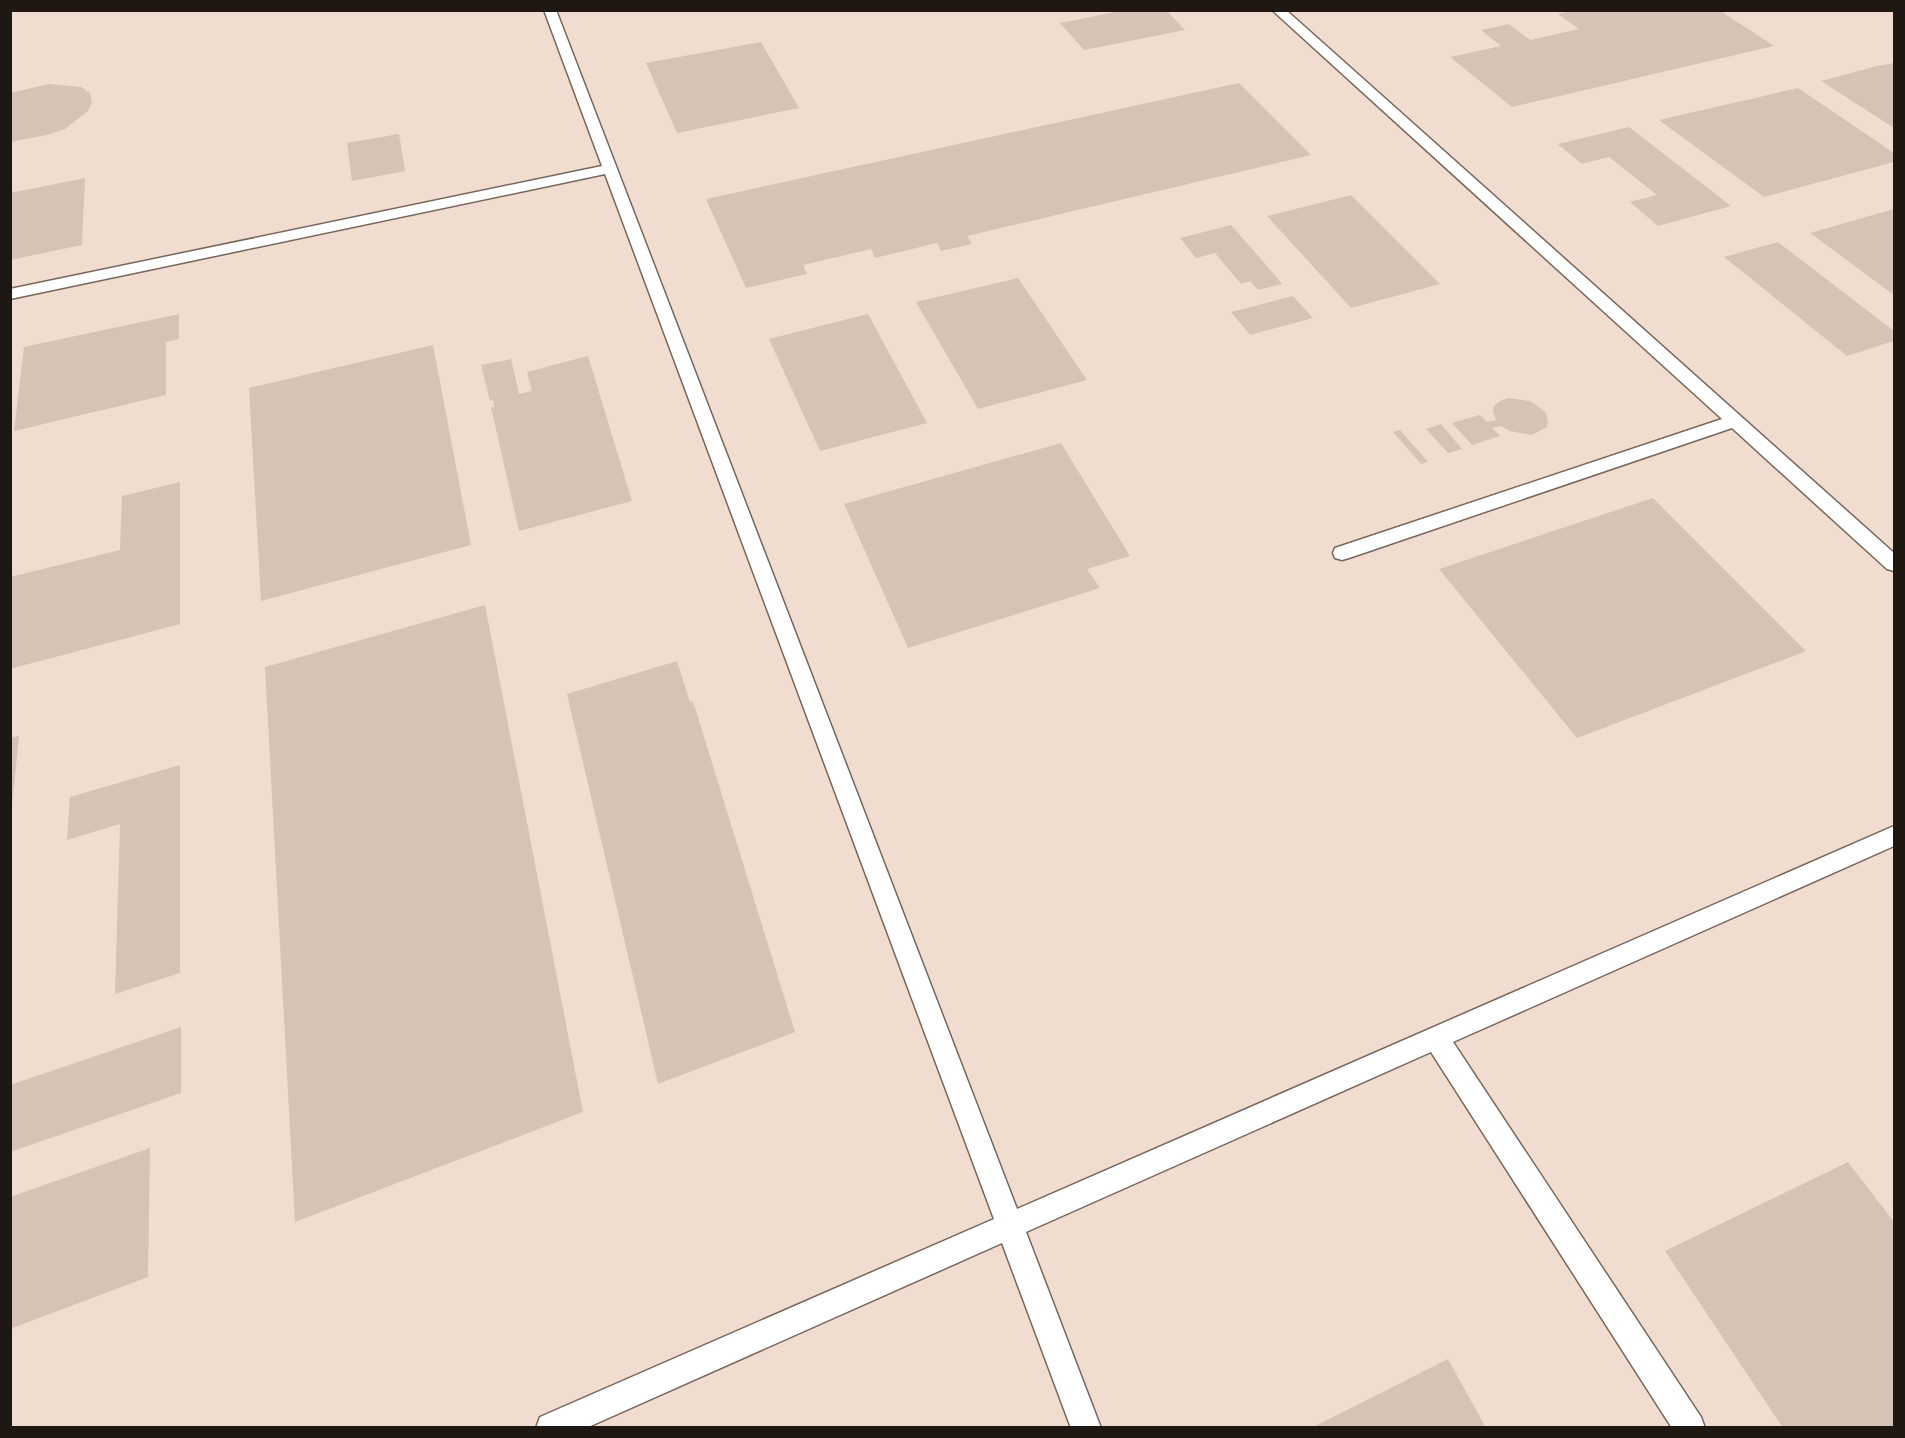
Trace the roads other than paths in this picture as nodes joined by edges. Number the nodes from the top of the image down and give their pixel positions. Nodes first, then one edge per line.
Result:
1 (550, 10) edge
2 (1278, 10) edge
3 (609, 169) junction
4 (10, 294) edge
5 (1735, 421) junction
6 (1342, 553) dead end
7 (1894, 564) edge
8 (1894, 836) edge
9 (1436, 1038) junction
10 (1011, 1225) junction
11 (551, 1428) edge
12 (1086, 1428) edge
13 (1690, 1428) edge

1 - 3 lane
2 - 5 lane
3 - 4 lane
3 - 10 lane
5 - 6 lane
5 - 7 lane
8 - 9 lane
9 - 10 lane
9 - 13 lane
10 - 11 lane
10 - 12 lane

